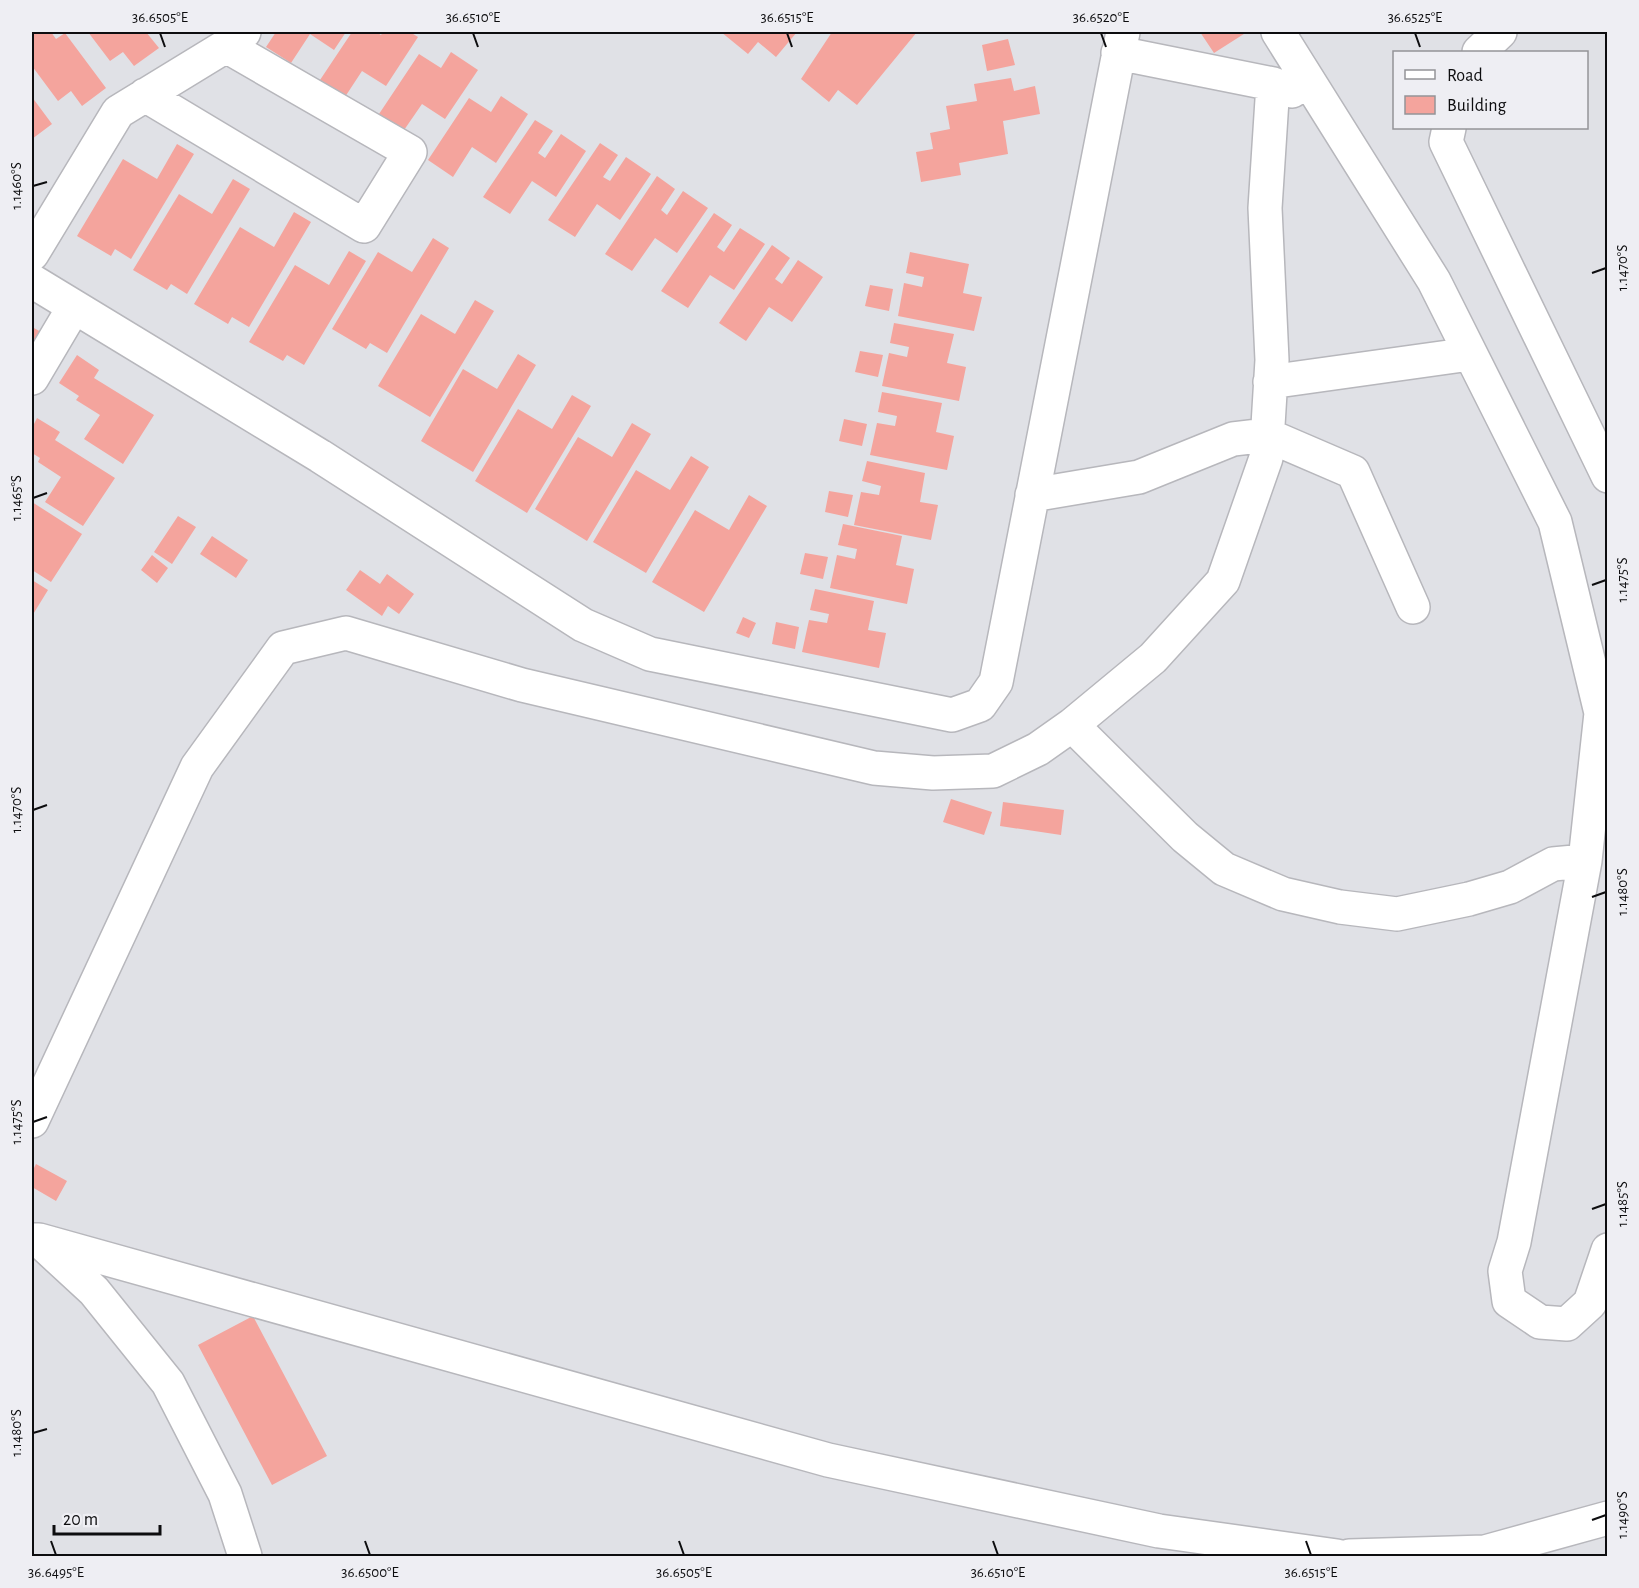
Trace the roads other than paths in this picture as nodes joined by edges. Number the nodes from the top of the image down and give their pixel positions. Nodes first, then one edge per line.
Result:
1 (1278, 32) edge
2 (1500, 32) edge
3 (235, 39) edge
4 (1120, 42) edge
5 (1480, 51) edge
6 (1273, 84) junction
7 (145, 95) junction
8 (1322, 102) junction
9 (1449, 129) edge
10 (32, 254) edge
11 (32, 282) edge
12 (74, 307) junction
13 (1470, 354) junction
14 (32, 378) edge
15 (1270, 382) junction
16 (1267, 435) junction
17 (1608, 476) edge
18 (1032, 495) junction
19 (1413, 607) dead end
20 (1072, 725) junction
21 (1585, 861) junction
22 (32, 1121) edge
23 (34, 1237) edge
24 (1608, 1250) edge
25 (1608, 1518) edge
26 (245, 1557) edge
27 (1336, 1557) edge
28 (1349, 1557) edge

1 - 8 street
2 - 5 street
3 - 7 street
3 - 7 street
4 - 6 street
4 - 18 street
6 - 8 street
6 - 15 street
7 - 10 street
8 - 13 street
9 - 17 street
11 - 12 street
12 - 14 street
12 - 18 street
13 - 15 street
13 - 21 street
15 - 16 street
16 - 18 street
16 - 19 street
16 - 20 street
20 - 21 street
20 - 22 street
21 - 24 street
23 - 26 street
23 - 27 street
25 - 28 street

